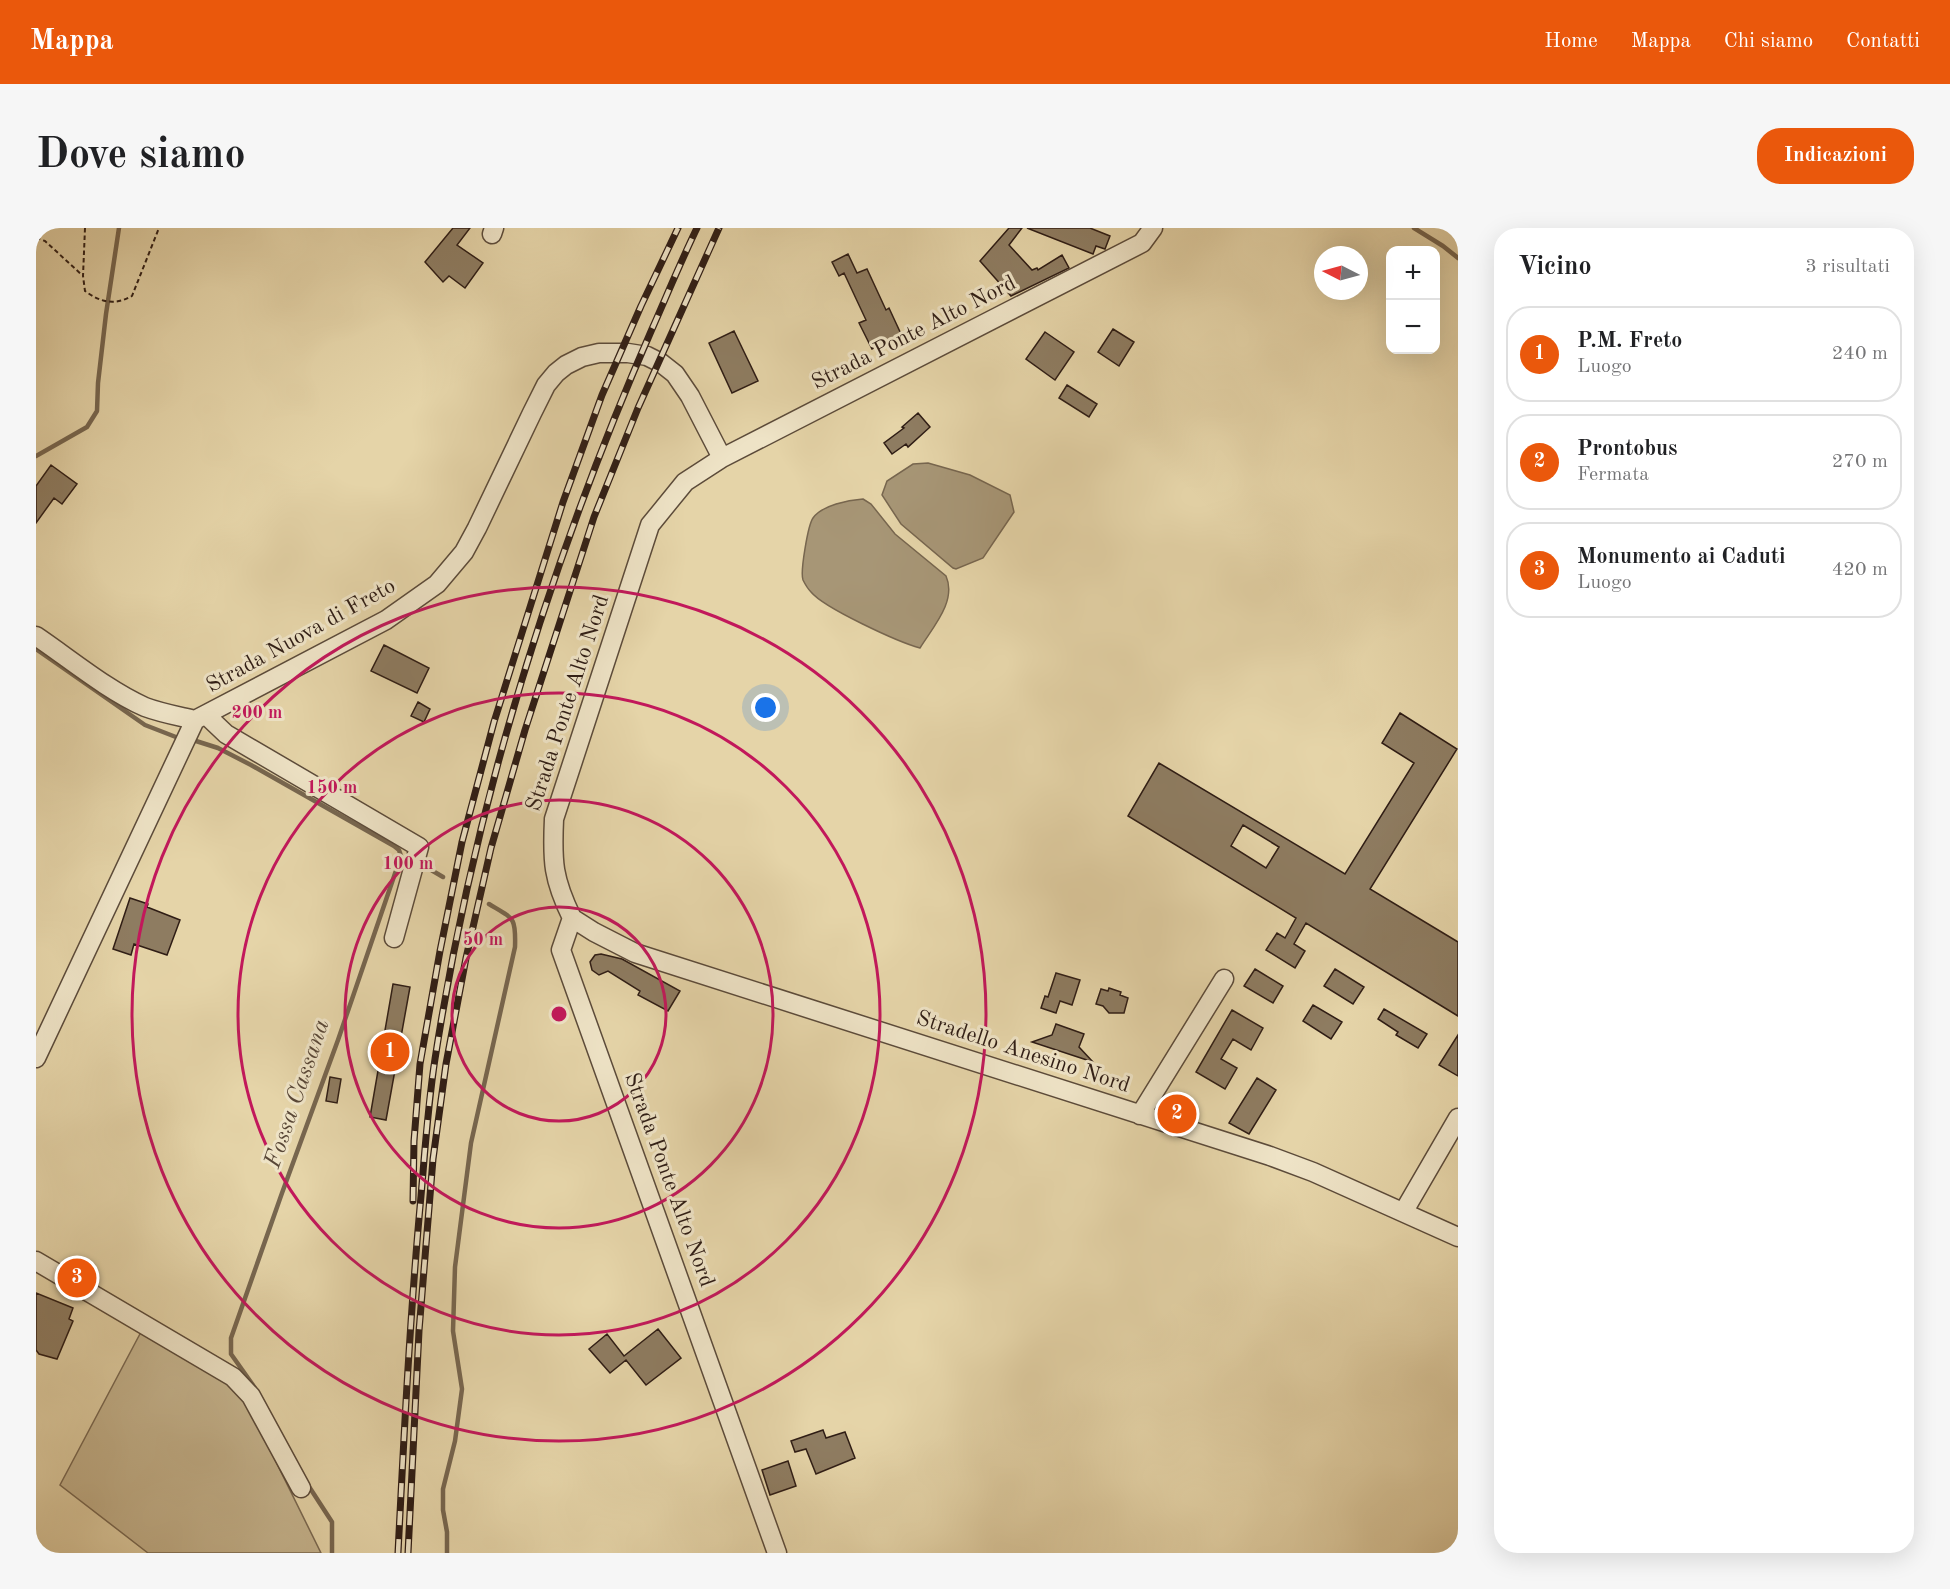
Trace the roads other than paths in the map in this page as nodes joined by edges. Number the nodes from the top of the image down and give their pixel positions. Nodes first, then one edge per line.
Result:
1 (1153, 228) edge
2 (722, 458) junction
3 (36, 636) edge
4 (200, 718) junction
5 (572, 918) junction
6 (394, 938) dead end
7 (1224, 979) dead end
8 (36, 1058) edge
9 (1140, 1114) junction
10 (1458, 1118) edge
11 (1404, 1211) junction
12 (1458, 1237) edge
13 (36, 1261) edge
14 (301, 1488) dead end
15 (777, 1553) edge

1 - 2 street, Strada Ponte Alto Nord
2 - 4 street, Strada Nuova di Freto
2 - 5 street, Strada Ponte Alto Nord
3 - 4 street
4 - 6 street
4 - 8 street, Strada Nuova di Freto
5 - 9 street, Stradello Anesino Nord
5 - 15 street, Strada Ponte Alto Nord
7 - 9 street
9 - 11 street, Stradello Anesino Nord
10 - 11 street
11 - 12 street, Stradello Anesino Nord
13 - 14 street

